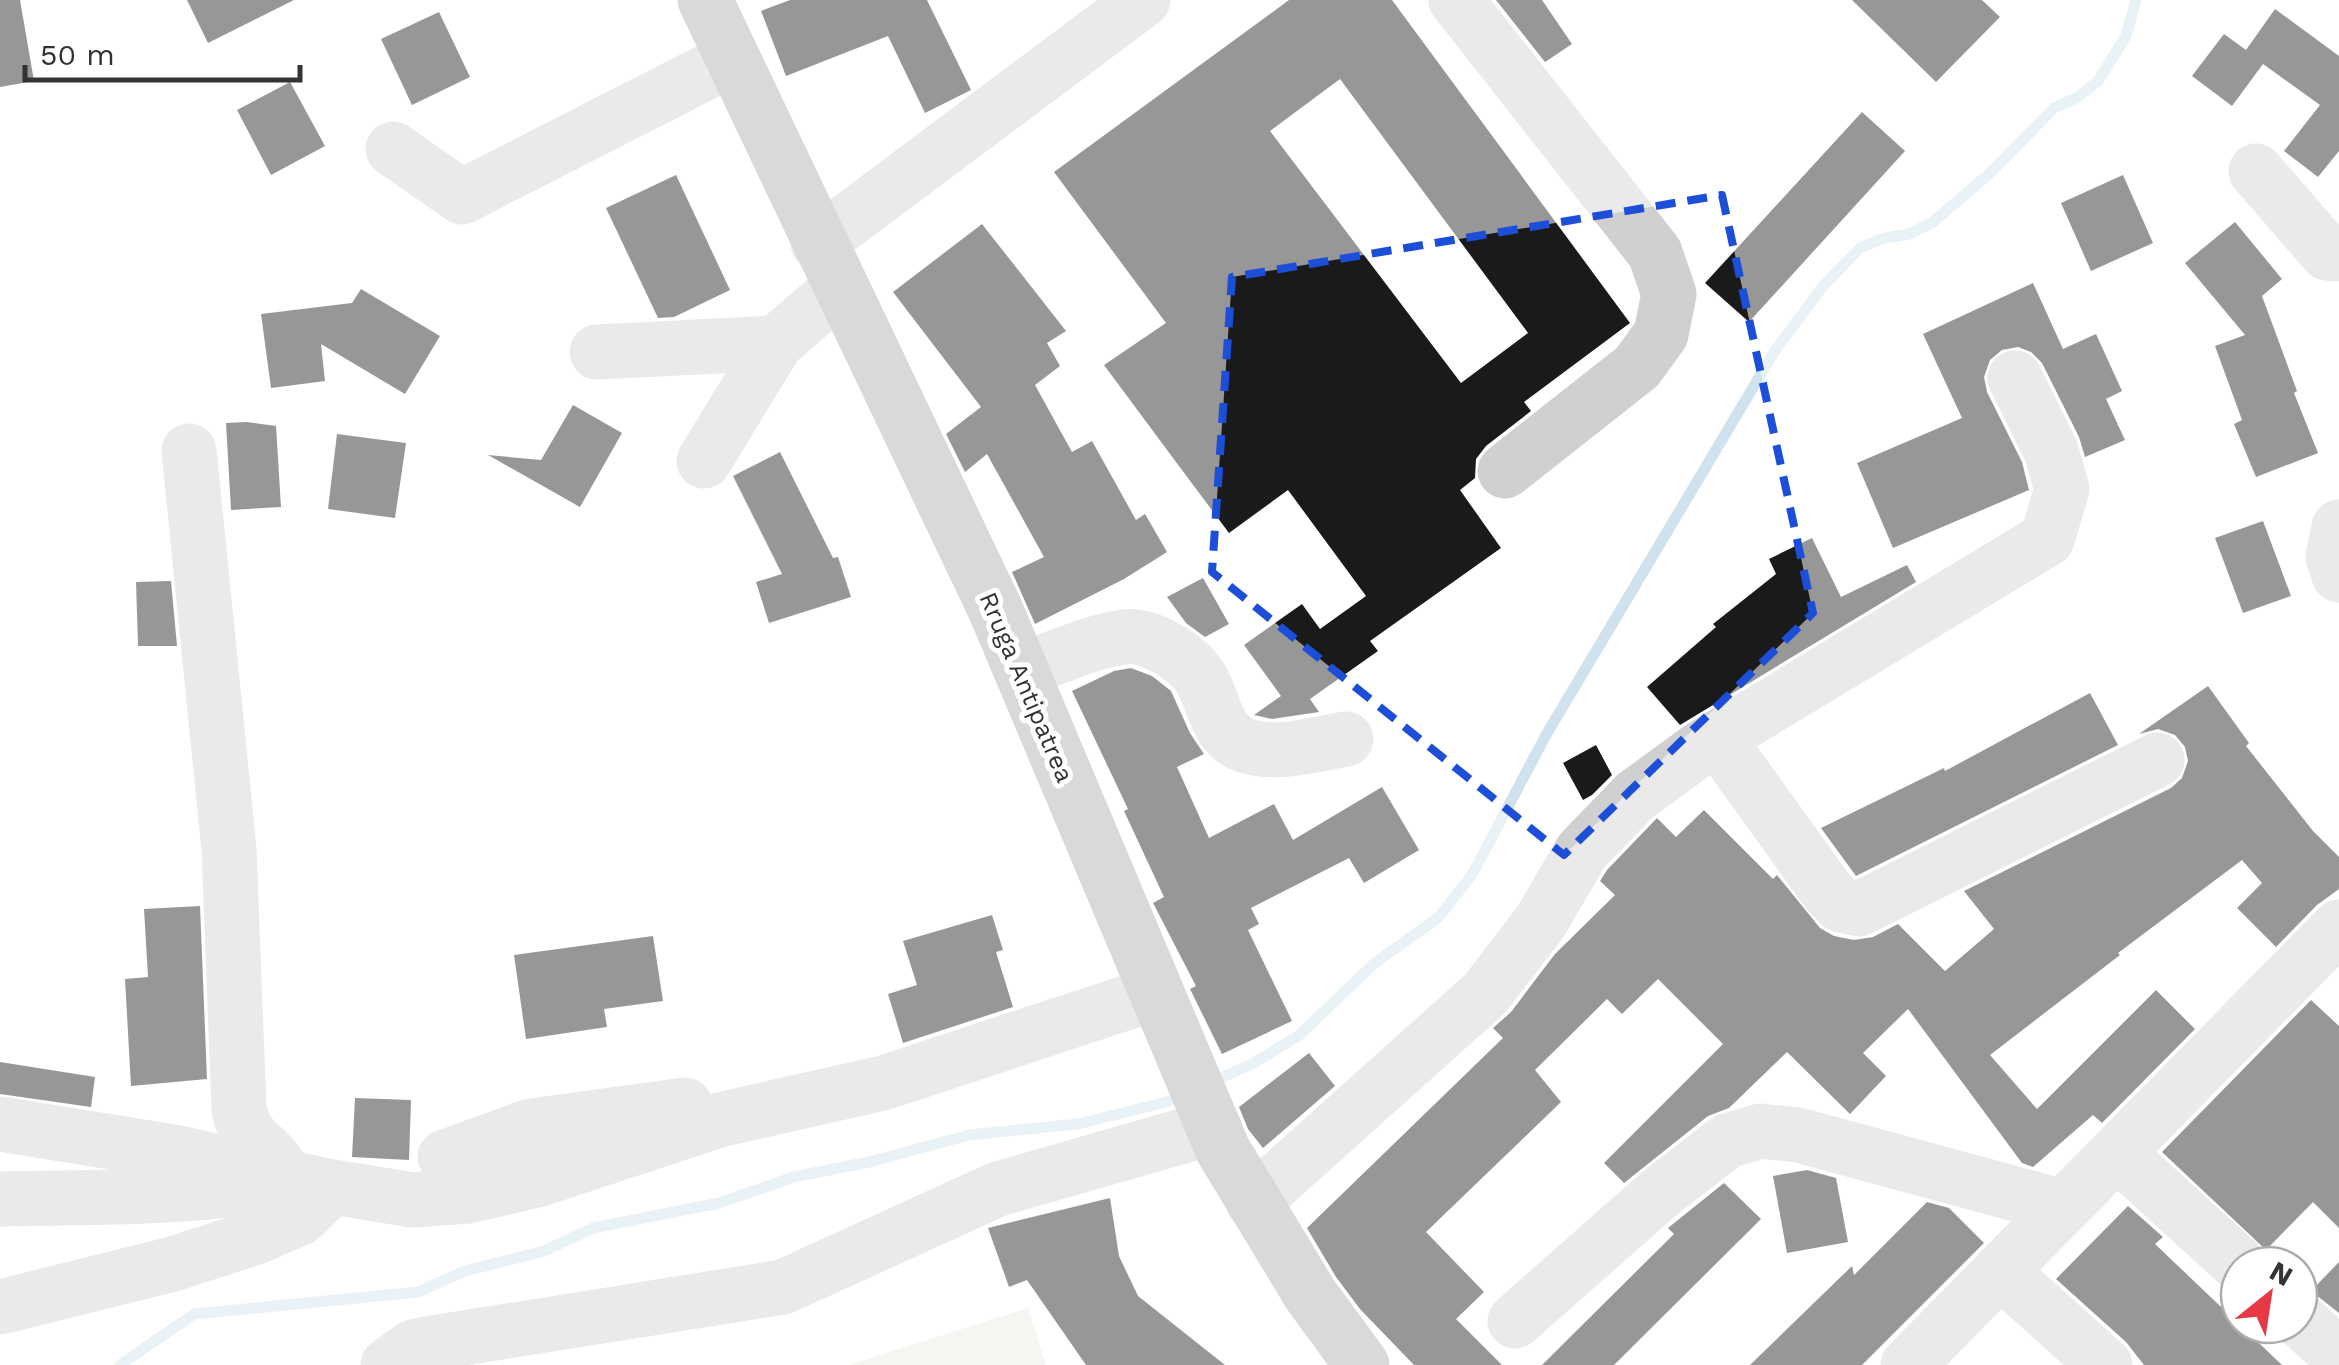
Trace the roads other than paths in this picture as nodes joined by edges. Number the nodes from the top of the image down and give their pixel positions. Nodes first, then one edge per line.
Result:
1 (705, 0) edge
2 (1143, 0) edge
3 (1456, 0) edge
4 (732, 59) junction
5 (393, 149) dead end
6 (2256, 171) dead end
7 (2339, 254) edge
8 (829, 265) junction
9 (776, 344) junction
10 (597, 352) dead end
11 (2015, 378) dead end
12 (189, 451) dead end
13 (704, 461) dead end
14 (1505, 471) dead end
15 (2339, 527) edge
16 (2339, 575) edge
17 (1021, 670) junction
18 (1718, 738) junction
19 (1346, 740) dead end
20 (2156, 760) dead end
21 (2333, 945) edge
22 (1156, 993) junction
23 (1202, 1098) junction
24 (719, 1120) junction
25 (0, 1124) edge
26 (2117, 1153) junction
27 (445, 1157) dead end
28 (306, 1181) junction
29 (0, 1199) edge
30 (1252, 1202) junction
31 (2063, 1207) junction
32 (2219, 1246) edge
33 (2000, 1271) junction
34 (0, 1306) edge
35 (1515, 1322) dead end
36 (2319, 1338) edge
37 (2339, 1356) edge
38 (388, 1365) edge
39 (1362, 1365) edge
40 (1908, 1365) edge
41 (2106, 1365) edge

1 - 4 main road, Rruga Antipatrea
2 - 8 street
3 - 14 street
4 - 5 street
4 - 8 main road, Rruga Antipatrea
6 - 7 street
8 - 9 street
8 - 17 main road, Rruga Antipatrea
9 - 10 street
9 - 13 street
11 - 18 street
12 - 28 street
15 - 16 street
17 - 19 street
17 - 22 main road, Rruga Antipatrea
18 - 20 street
18 - 30 street
21 - 26 street
22 - 23 main road, Rruga Antipatrea
22 - 24 street
23 - 30 main road, Rruga Antipatrea
23 - 38 street
24 - 27 street
24 - 28 street
25 - 28 street
26 - 31 street
26 - 32 street
28 - 29 street
28 - 34 street
30 - 39 main road, Rruga Antipatrea
31 - 33 street
31 - 35 street
33 - 40 street
33 - 41 street
36 - 37 street

